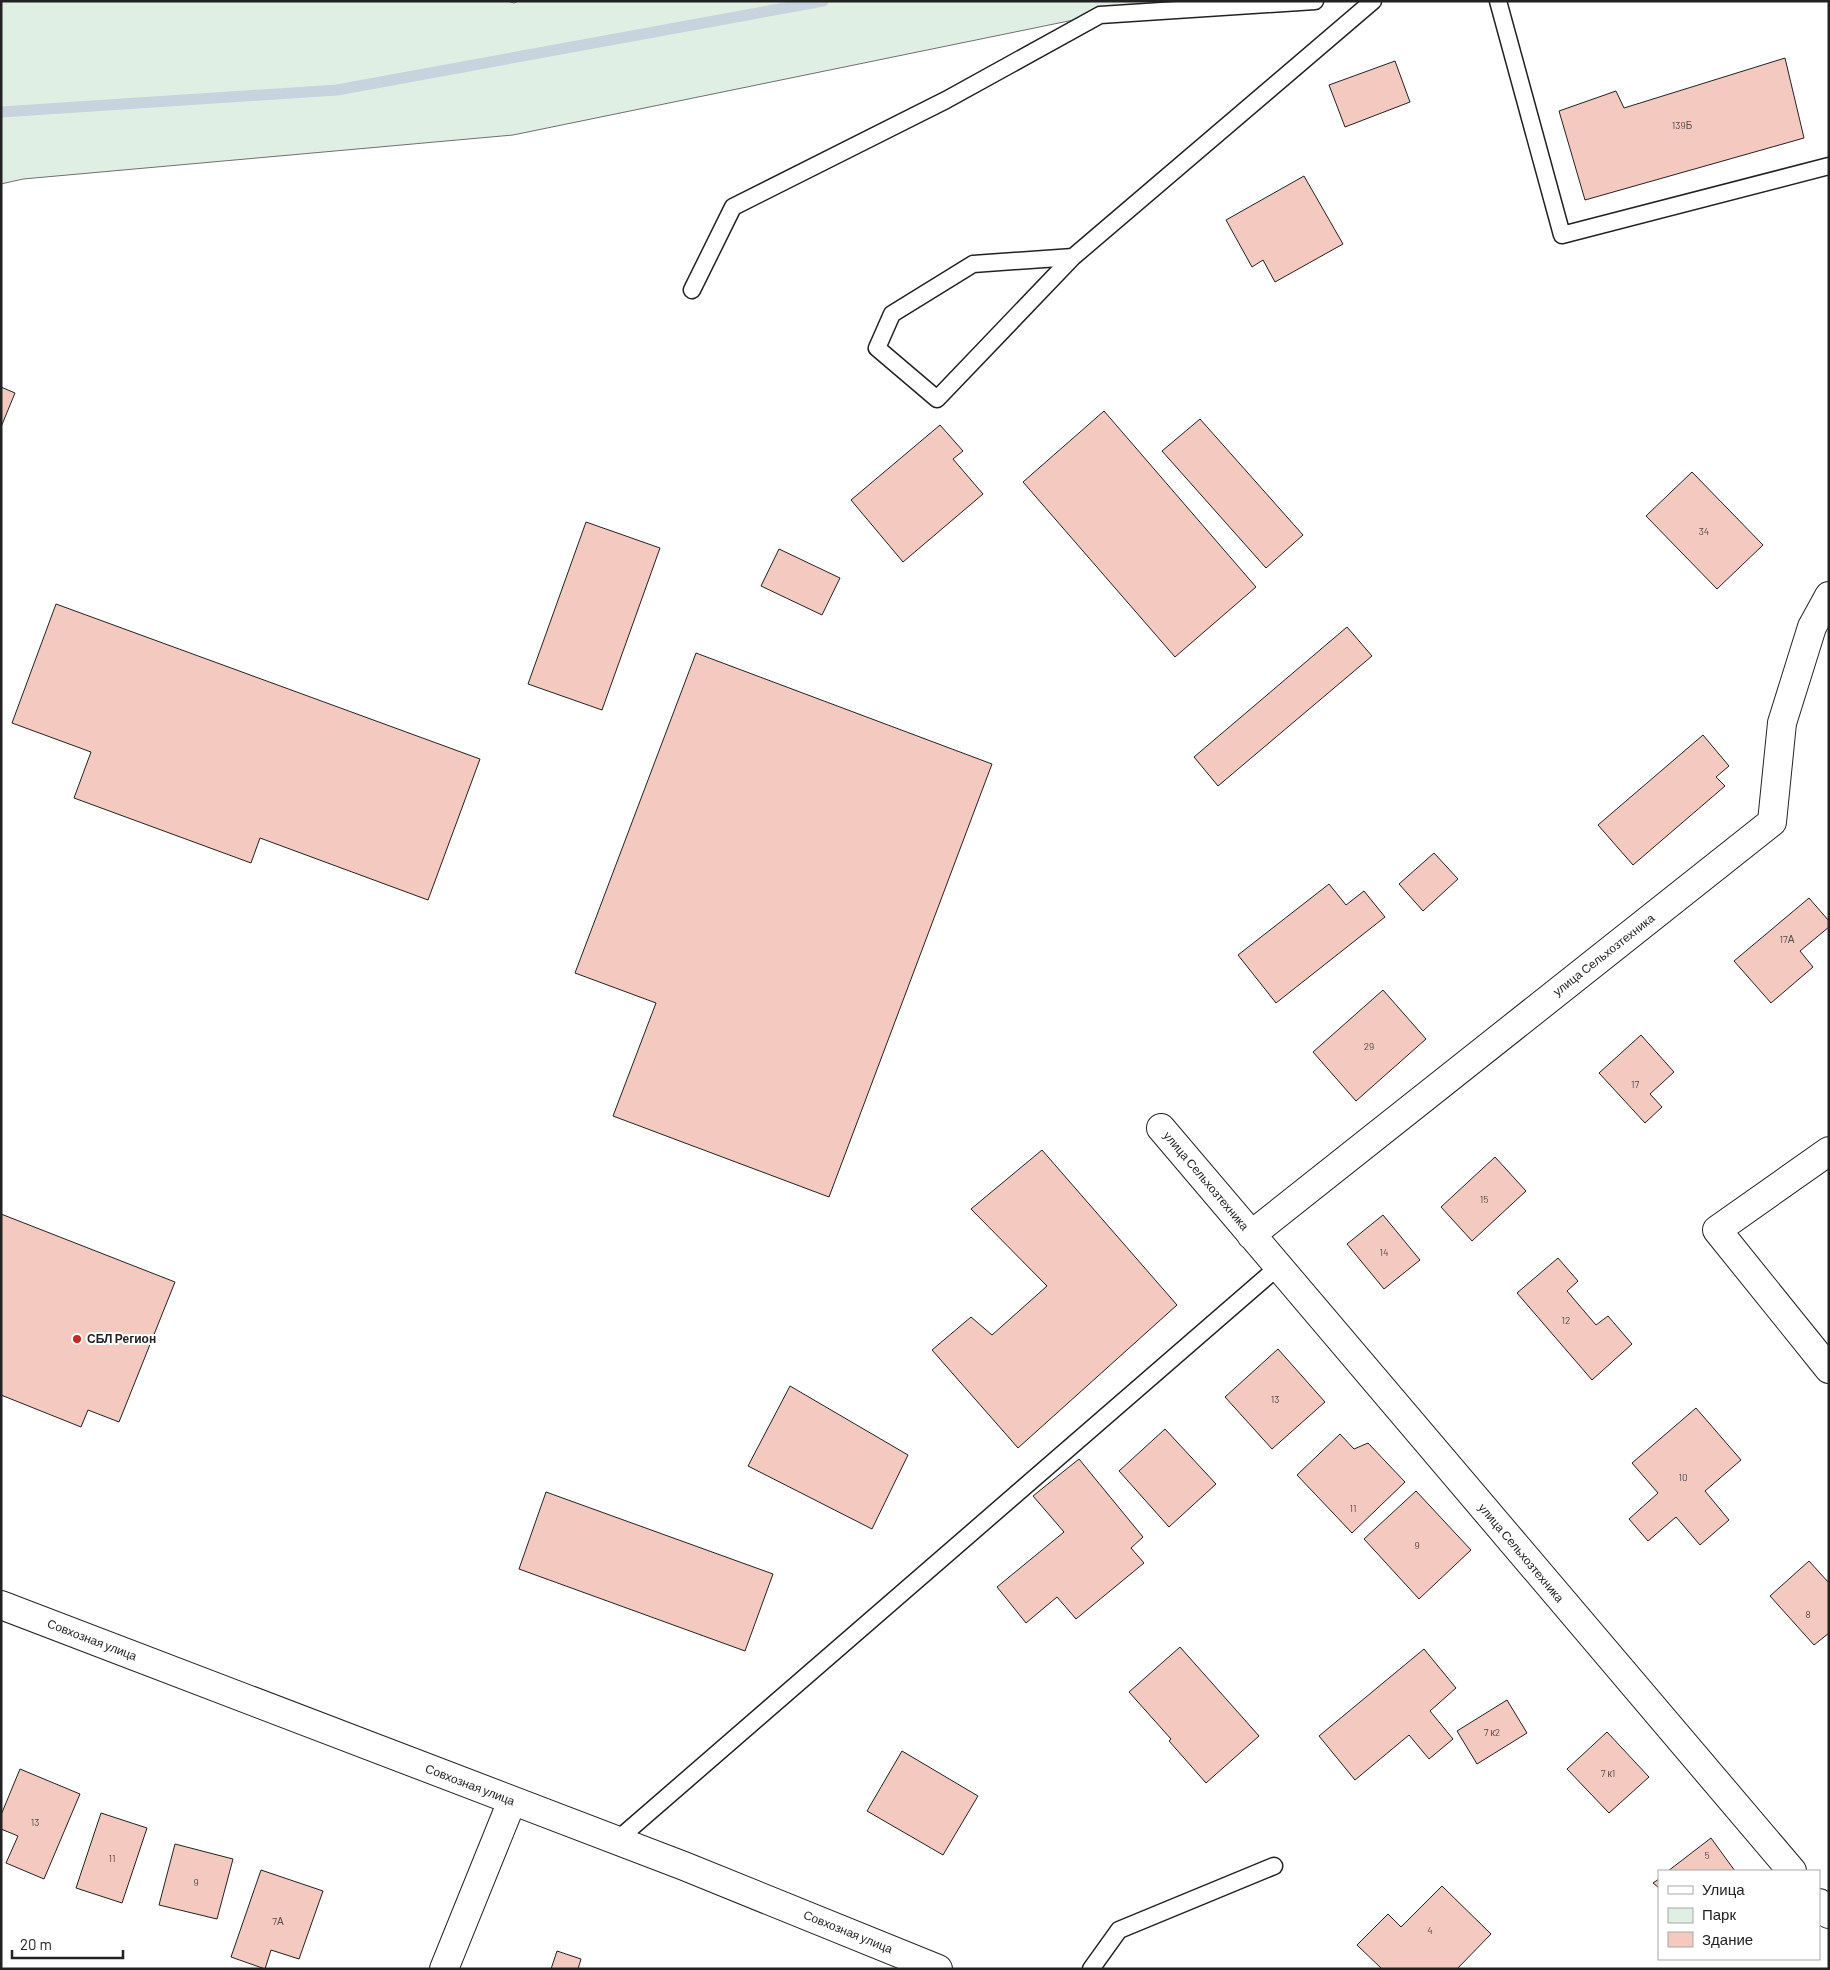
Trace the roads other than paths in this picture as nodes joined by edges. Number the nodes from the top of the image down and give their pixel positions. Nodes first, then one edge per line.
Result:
1 (1315, 1) edge
2 (1373, 1) edge
3 (1498, 1) edge
4 (1829, 166) edge
5 (1073, 257) junction
6 (692, 290) dead end
7 (1829, 596) edge
8 (1161, 1128) dead end
9 (1829, 1151) edge
10 (1251, 1235) junction
11 (1278, 1267) junction
12 (1829, 1369) edge
13 (1, 1605) edge
14 (512, 1801) junction
15 (616, 1841) junction
16 (1274, 1866) dead end
17 (1791, 1870) edge
18 (1820, 1904) edge
19 (1829, 1914) edge
20 (444, 1969) edge
21 (938, 1969) edge
22 (1091, 1969) edge

1 - 6 lane
2 - 5 lane
3 - 4 lane
5 - 5 lane
7 - 10 street, улица Сельхозтехника
8 - 10 street, улица Сельхозтехника
9 - 12 street
10 - 11 street, улица Сельхозтехника
11 - 15 lane
11 - 17 street, улица Сельхозтехника
13 - 14 street, Совхозная улица
14 - 15 street, Совхозная улица
14 - 20 street
15 - 21 street, Совхозная улица
16 - 22 lane
18 - 19 street

